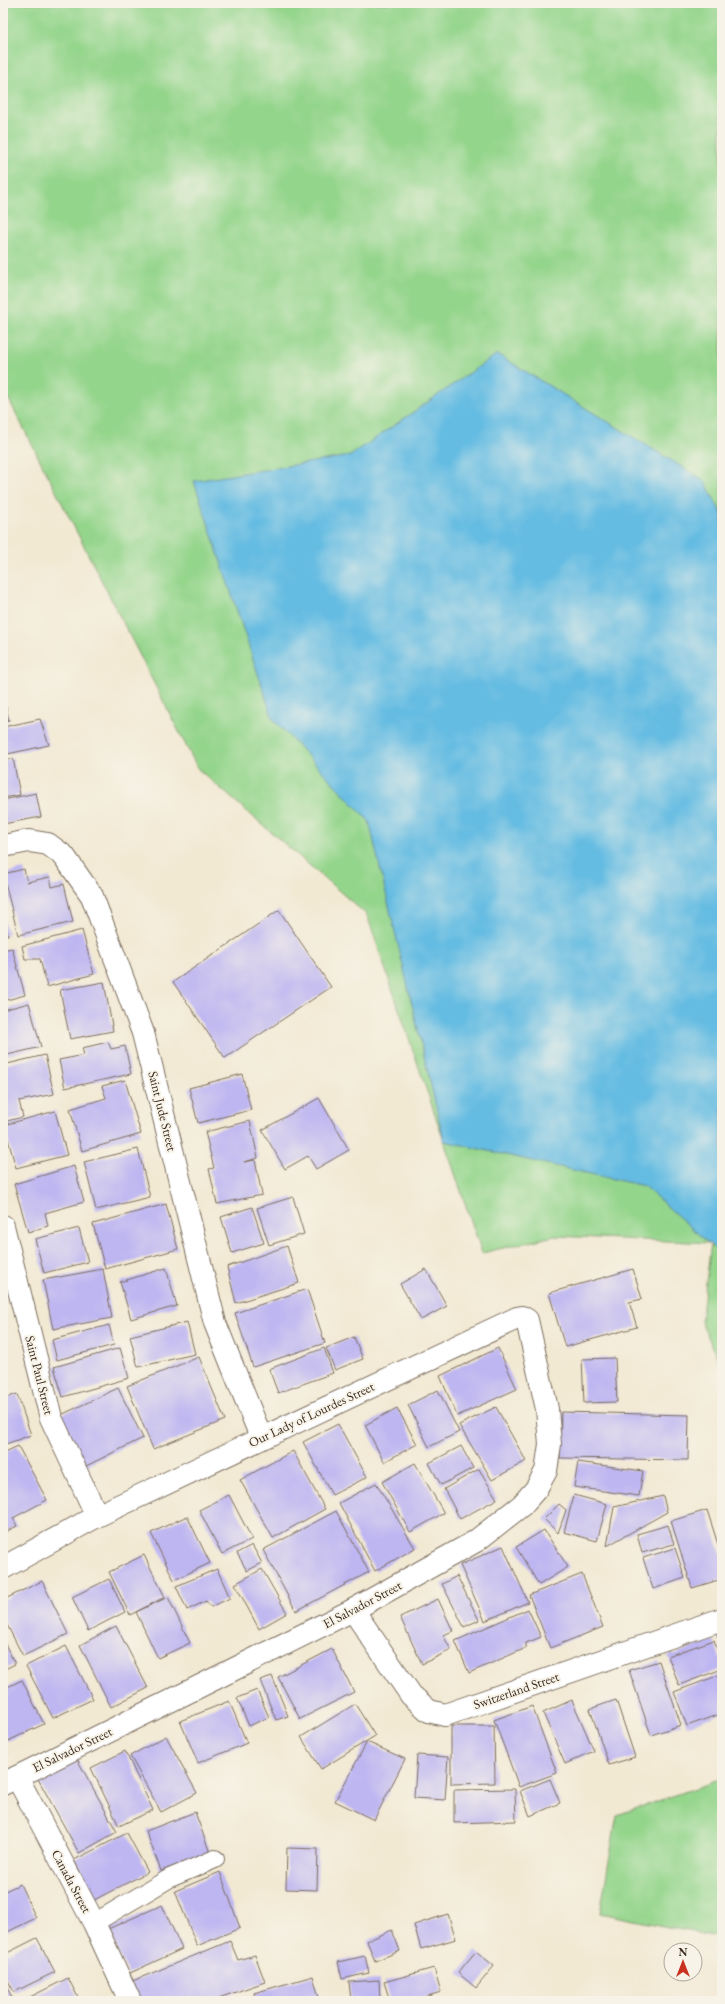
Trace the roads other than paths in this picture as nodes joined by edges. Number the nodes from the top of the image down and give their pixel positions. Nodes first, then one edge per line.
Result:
1 (3, 846) edge
2 (3, 1226) edge
3 (526, 1319) joint
4 (262, 1437) junction
5 (97, 1516) junction
6 (3, 1568) edge
7 (353, 1610) junction
8 (722, 1619) edge
9 (10, 1781) edge
10 (214, 1860) dead end
11 (94, 1922) junction
12 (130, 2001) edge

1 - 4 street, Saint Jude Street
2 - 5 street, Saint Paul Street
3 - 4 street, Our Lady of Lourdes Street
3 - 7 street, El Salvador Street
4 - 5 street, Our Lady of Lourdes Street
5 - 6 street, Our Lady of Lourdes Street
7 - 8 street, Switzerland Street
7 - 9 street, El Salvador Street
9 - 11 street, Canada Street
10 - 11 lane
11 - 12 street, Canada Street

